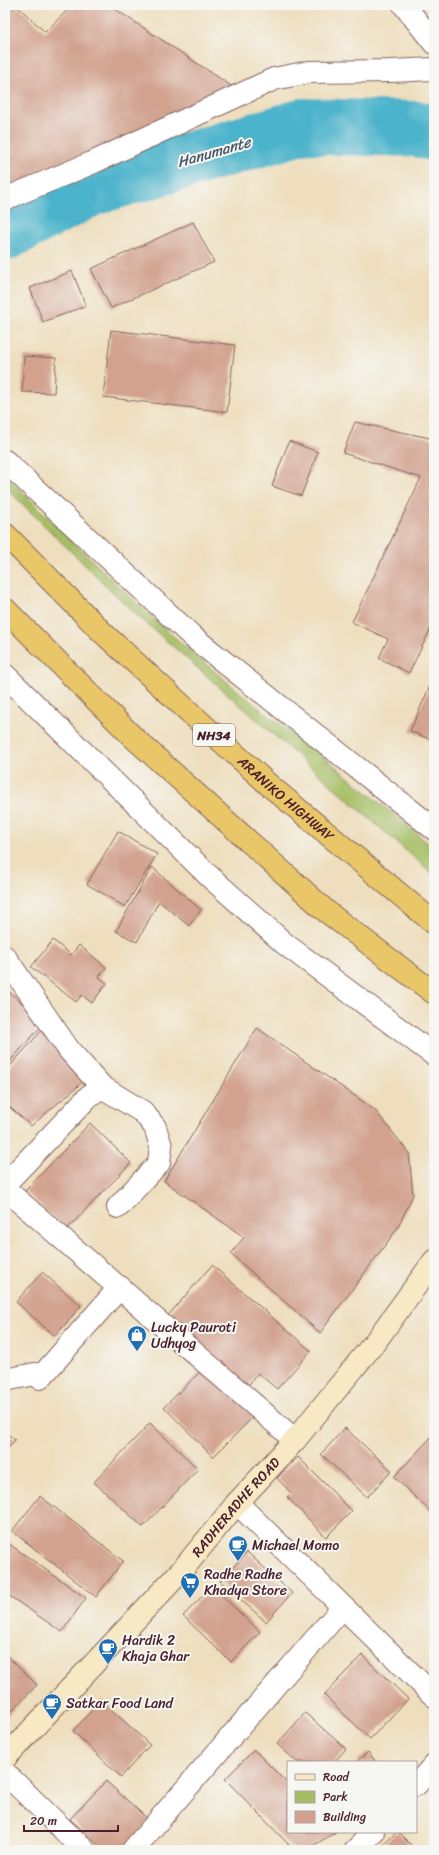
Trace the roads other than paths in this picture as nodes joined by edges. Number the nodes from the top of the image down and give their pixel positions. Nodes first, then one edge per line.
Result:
1 (404, 5) edge
2 (434, 43) edge
3 (434, 69) edge
4 (5, 199) edge
5 (5, 460) edge
6 (5, 534) edge
7 (5, 608) edge
8 (5, 675) edge
9 (434, 829) edge
10 (434, 923) edge
11 (5, 958) edge
12 (434, 993) edge
13 (434, 1055) edge
14 (102, 1087) junction
15 (5, 1184) edge
16 (5, 1189) edge
17 (118, 1207) dead end
18 (434, 1261) edge
19 (120, 1288) junction
20 (5, 1380) edge
21 (295, 1440) junction
22 (237, 1503) junction
23 (343, 1606) junction
24 (434, 1696) edge
25 (5, 1758) edge
26 (434, 1765) edge
27 (5, 1773) edge
28 (417, 1784) edge
29 (372, 1833) edge
30 (84, 1850) edge
31 (133, 1850) edge
32 (356, 1850) edge

1 - 2 street
3 - 4 street
5 - 9 street
6 - 10 highway, ARANIKO HIGHWAY / NH34
7 - 12 highway
8 - 13 street
11 - 14 street
14 - 15 street
14 - 17 street
16 - 19 street
18 - 21 main road, RADHERADHE ROAD
19 - 20 street
19 - 21 street
21 - 22 main road, RADHERADHE ROAD
22 - 23 street
22 - 25 main road, RADHERADHE ROAD
23 - 24 street
23 - 31 street
26 - 28 street
27 - 30 street
29 - 32 street

